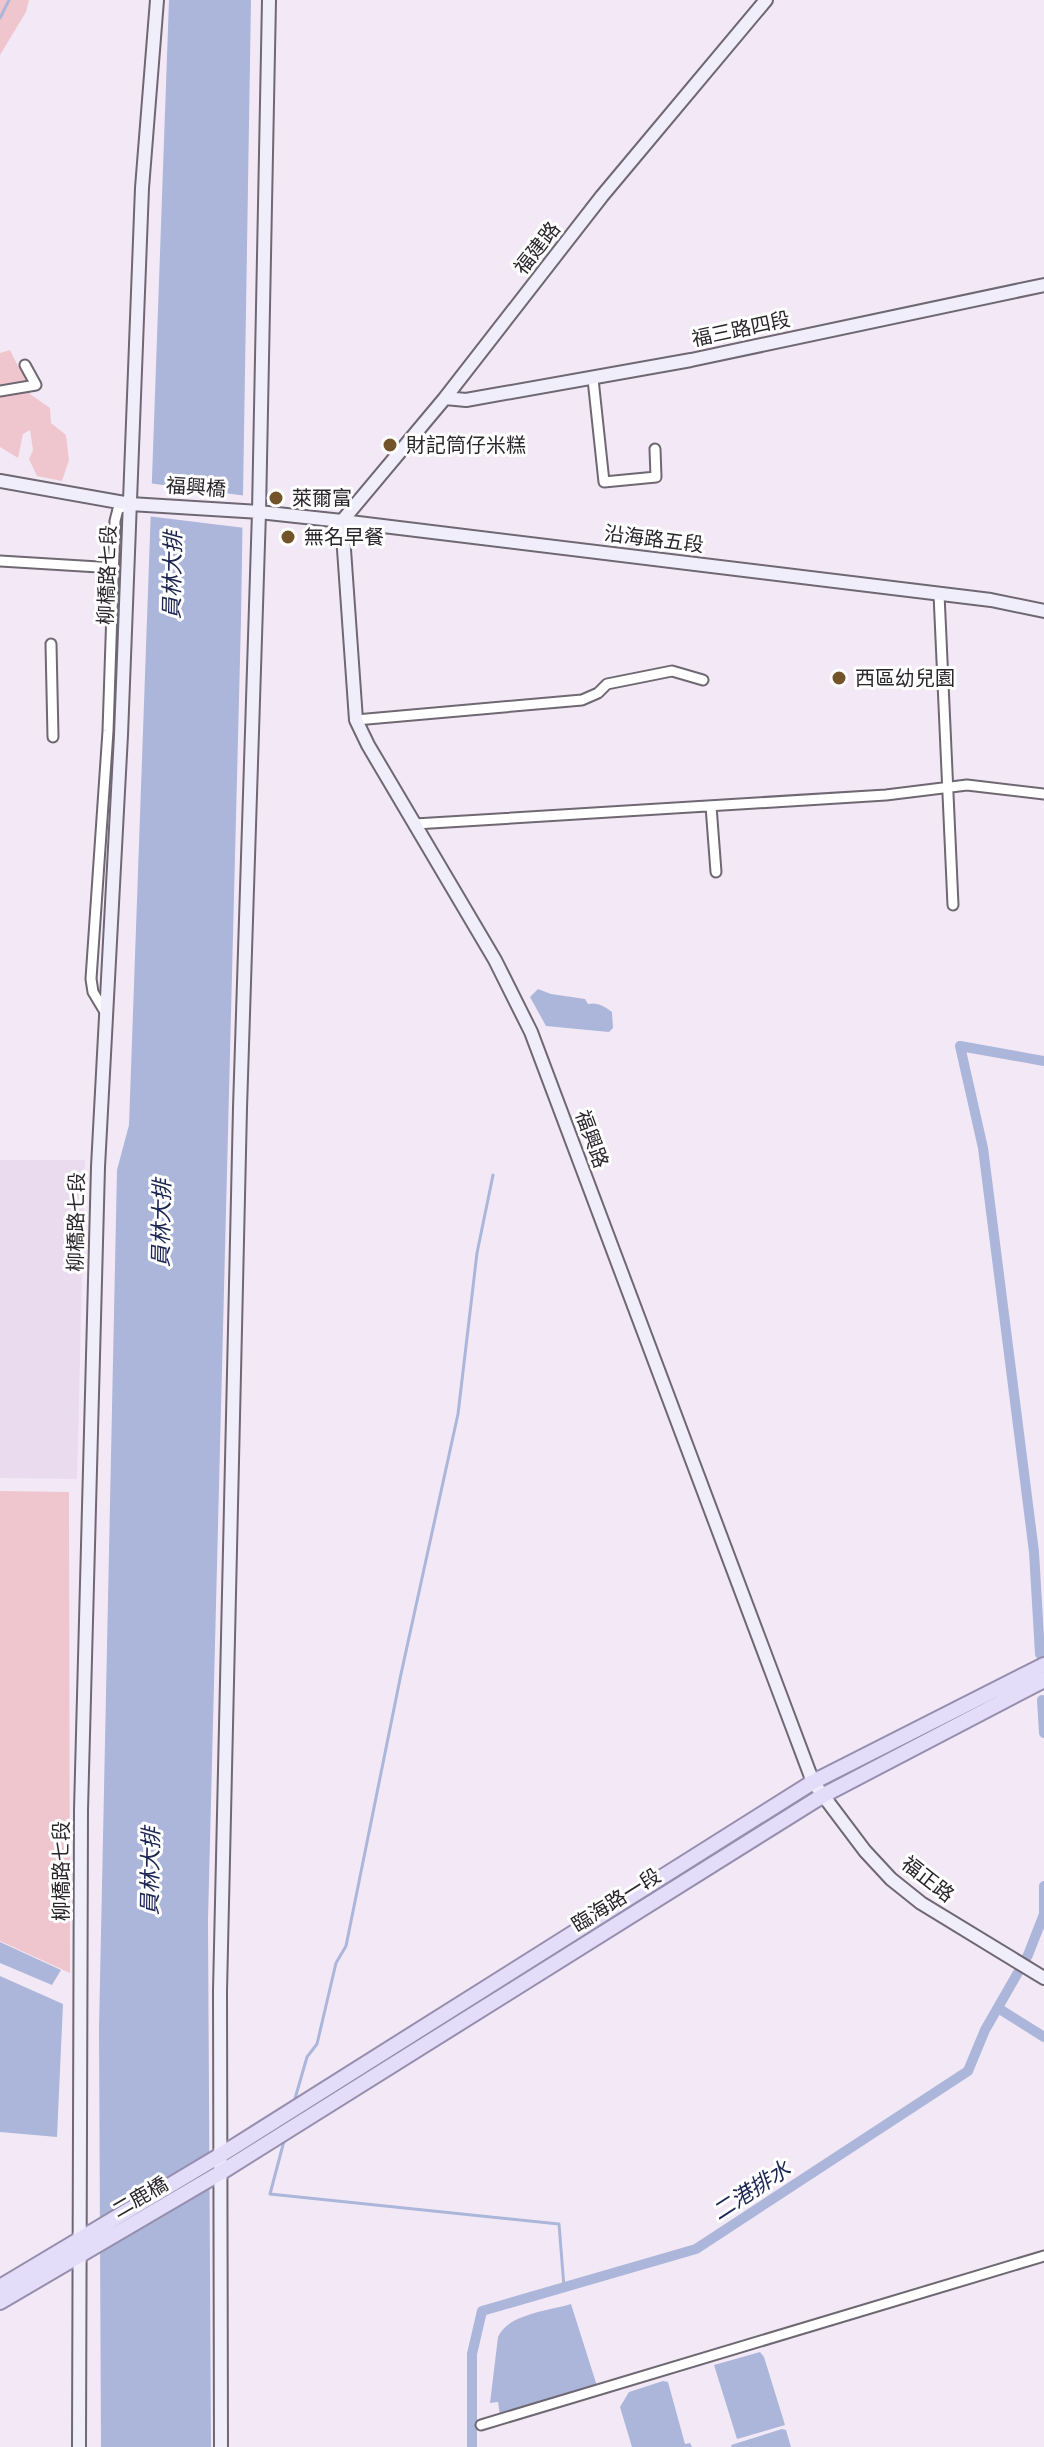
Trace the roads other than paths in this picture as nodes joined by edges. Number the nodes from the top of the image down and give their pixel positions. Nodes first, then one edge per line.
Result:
1 (157, 0) edge
2 (269, 0) edge
3 (766, 0) edge
4 (1044, 285) edge
5 (25, 365) dead end
6 (593, 379) junction
7 (0, 391) edge
8 (445, 398) junction
9 (655, 449) dead end
10 (0, 481) edge
11 (130, 504) junction
12 (259, 512) junction
13 (342, 521) junction
14 (0, 561) edge
15 (115, 568) junction
16 (939, 594) junction
17 (1044, 611) edge
18 (51, 644) dead end
19 (703, 680) dead end
20 (356, 720) junction
21 (53, 737) dead end
22 (948, 787) junction
23 (1044, 794) edge
24 (711, 806) junction
25 (415, 824) junction
26 (716, 872) dead end
27 (953, 905) dead end
28 (105, 1012) junction
29 (1044, 1665) edge
30 (1044, 1680) edge
31 (813, 1782) junction
32 (822, 1796) junction
33 (1044, 1978) edge
34 (216, 2167) junction
35 (81, 2239) junction
36 (80, 2255) junction
37 (1044, 2256) edge
38 (0, 2287) edge
39 (0, 2302) edge
40 (481, 2425) dead end
41 (79, 2447) edge
42 (221, 2447) edge

1 - 11 main road, 柳橋路七段
2 - 12 main road
3 - 8 main road, 福建路
4 - 6 main road, 福三路四段
5 - 7 street
6 - 8 main road, 福三路四段
6 - 9 street
8 - 13 main road, 福建路
10 - 11 main road
11 - 12 main road, 福興橋
11 - 15 street
11 - 28 main road, 柳橋路七段
12 - 13 main road, 沿海路五段
12 - 34 main road
13 - 16 main road, 沿海路五段
13 - 20 main road, 福興路
14 - 15 street
15 - 28 street
16 - 17 main road, 沿海路五段
16 - 22 street
18 - 21 street
19 - 20 street
20 - 25 main road, 福興路
22 - 23 street
22 - 24 street
22 - 27 street
24 - 25 street
24 - 26 street
25 - 31 main road, 福興路
28 - 35 main road, 柳橋路七段
29 - 31 main road, 臨海路一段
30 - 32 main road, 臨海路一段
31 - 32 main road, 福正路
31 - 34 main road, 臨海路一段
32 - 33 main road, 福正路
32 - 34 main road, 臨海路一段
34 - 35 main road, 二鹿橋
34 - 36 main road, 二鹿橋
34 - 42 main road
35 - 36 main road, 柳橋路七段
35 - 38 main road, 二鹿橋
36 - 39 main road, 二鹿橋
36 - 41 main road, 柳橋路七段
37 - 40 street

